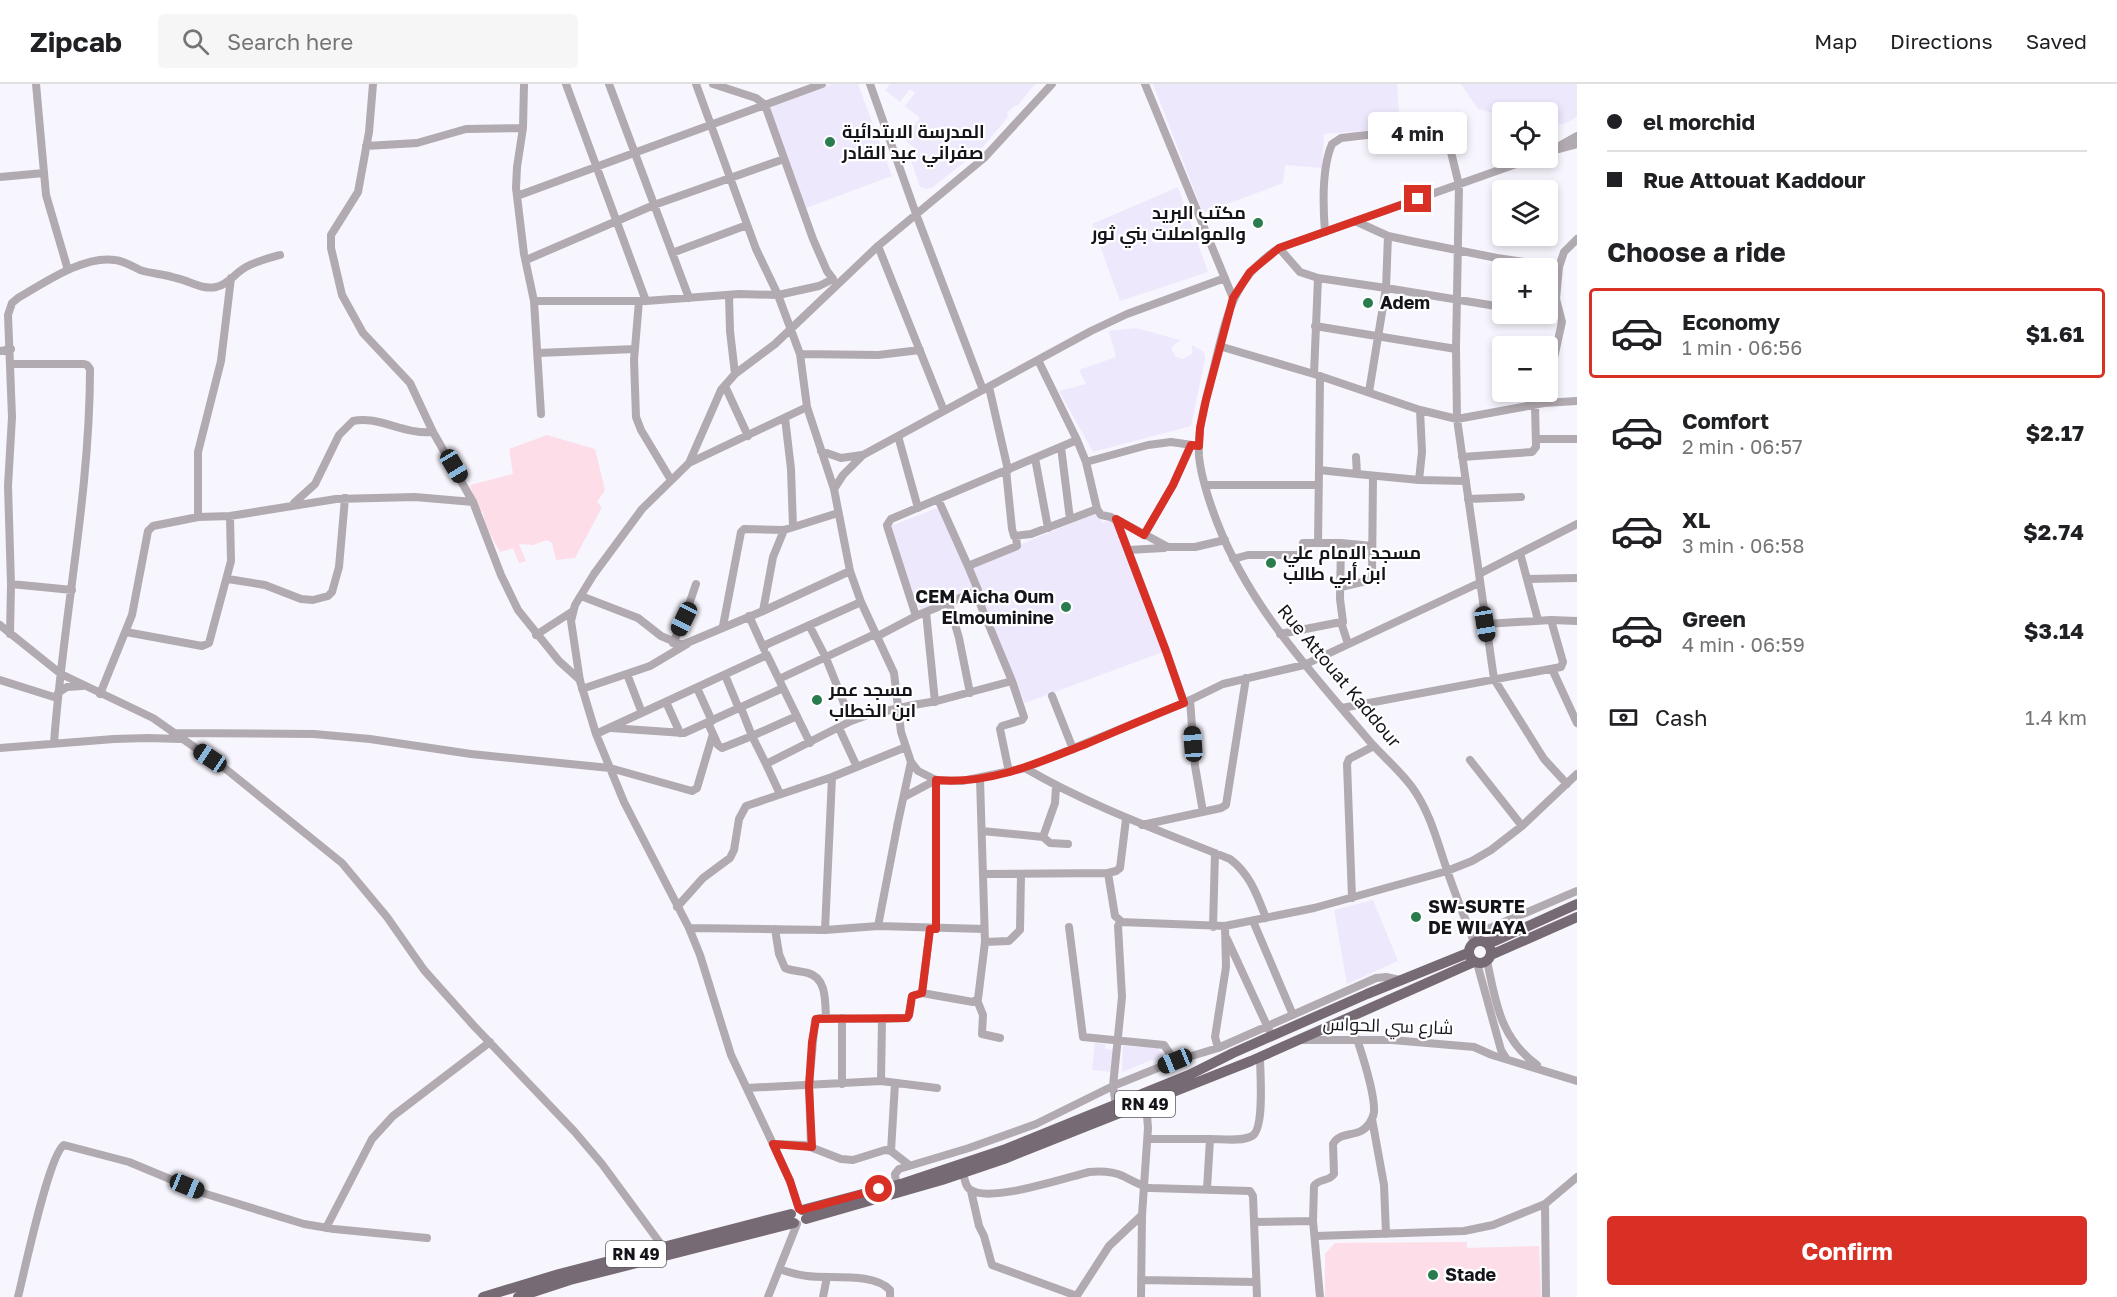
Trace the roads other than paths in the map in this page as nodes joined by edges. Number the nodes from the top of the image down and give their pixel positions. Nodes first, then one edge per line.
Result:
1 (36, 84) edge
2 (374, 84) edge
3 (524, 84) edge
4 (567, 84) edge
5 (609, 84) edge
6 (696, 84) edge
7 (712, 84) edge
8 (822, 84) edge
9 (870, 84) edge
10 (1052, 84) edge
11 (1145, 84) edge
12 (765, 105) junction
13 (710, 125) junction
14 (523, 128) junction
15 (1577, 136) edge
16 (1577, 144) edge
17 (366, 146) junction
18 (1558, 147) edge
19 (1558, 149) edge
20 (634, 152) junction
21 (784, 159) junction
22 (597, 167) junction
23 (1506, 168) edge
24 (44, 173) junction
25 (0, 177) edge
26 (730, 178) junction
27 (1459, 185) junction
28 (517, 196) junction
29 (654, 205) junction
30 (916, 214) junction
31 (616, 221) junction
32 (1355, 221) junction
33 (747, 225) junction
34 (1325, 232) junction
35 (1388, 236) junction
36 (1577, 239) edge
37 (878, 246) junction
38 (1279, 248) junction
39 (1458, 251) junction
40 (672, 253) junction
41 (280, 255) dead end
42 (526, 260) junction
43 (1559, 267) junction
44 (68, 270) junction
45 (231, 278) junction
46 (1225, 278) junction
47 (1318, 278) junction
48 (836, 282) junction
49 (1386, 288) junction
50 (729, 295) junction
51 (778, 296) junction
52 (688, 298) junction
53 (1233, 298) junction
54 (1456, 300) junction
55 (534, 301) junction
56 (642, 301) junction
57 (1492, 305) edge
58 (1315, 326) junction
59 (791, 328) junction
60 (1378, 338) junction
61 (1558, 340) edge
62 (1219, 346) junction
63 (11, 349) junction
64 (635, 350) junction
65 (920, 350) junction
66 (1456, 350) junction
67 (0, 351) edge
68 (538, 353) junction
69 (800, 354) junction
70 (1038, 360) junction
71 (11, 364) junction
72 (735, 374) junction
73 (1317, 375) junction
74 (725, 386) junction
75 (986, 389) junction
76 (1369, 392) junction
77 (1577, 401) edge
78 (1539, 404) junction
79 (807, 407) junction
80 (1420, 410) junction
81 (944, 411) junction
82 (541, 414) dead end
83 (785, 418) junction
84 (1457, 419) junction
85 (433, 432) junction
86 (748, 436) junction
87 (898, 436) junction
88 (1536, 439) junction
89 (1577, 439) edge
90 (1077, 440) junction
91 (1195, 446) junction
92 (1061, 447) junction
93 (821, 452) junction
94 (863, 455) junction
95 (1462, 456) junction
96 (1356, 457) dead end
97 (1035, 458) junction
98 (1086, 462) junction
99 (689, 463) junction
100 (1007, 470) junction
101 (1319, 470) junction
102 (1357, 474) junction
103 (1373, 477) junction
104 (671, 480) junction
105 (1419, 480) junction
106 (1466, 481) junction
107 (1205, 485) junction
108 (1318, 485) junction
109 (834, 489) junction
110 (1521, 497) dead end
111 (345, 498) junction
112 (938, 499) junction
113 (1468, 499) junction
114 (473, 502) junction
115 (291, 506) junction
116 (918, 507) junction
117 (1097, 509) junction
118 (838, 513) junction
119 (230, 516) junction
120 (198, 517) junction
121 (1070, 519) junction
122 (1116, 519) junction
123 (1577, 524) edge
124 (1048, 528) junction
125 (788, 529) junction
126 (1144, 535) junction
127 (1016, 537) junction
128 (1225, 540) junction
129 (1318, 543) junction
130 (1341, 543) junction
131 (1372, 546) junction
132 (1168, 547) junction
133 (1128, 550) junction
134 (1520, 553) junction
135 (1233, 559) junction
136 (968, 566) junction
137 (850, 571) junction
138 (1577, 578) edge
139 (228, 579) junction
140 (1479, 579) junction
141 (1527, 579) junction
142 (696, 584) dead end
143 (11, 585) junction
144 (1341, 587) junction
145 (72, 590) junction
146 (972, 593) junction
147 (581, 596) junction
148 (861, 602) junction
149 (949, 603) junction
150 (763, 611) junction
151 (573, 612) junction
152 (926, 612) junction
153 (749, 616) junction
154 (916, 616) junction
155 (1538, 620) junction
156 (1551, 620) junction
157 (1577, 621) edge
158 (1342, 622) junction
159 (1485, 624) junction
160 (0, 625) edge
161 (809, 625) junction
162 (723, 626) junction
163 (126, 632) junction
164 (10, 634) junction
165 (1280, 634) junction
166 (536, 635) junction
167 (876, 636) junction
168 (673, 642) junction
169 (687, 644) junction
170 (1348, 644) junction
171 (763, 646) junction
172 (767, 656) junction
173 (826, 658) junction
174 (1304, 665) junction
175 (1552, 669) junction
176 (61, 674) junction
177 (627, 674) junction
178 (725, 675) junction
179 (1246, 678) junction
180 (779, 679) junction
181 (1494, 679) junction
182 (0, 680) edge
183 (1012, 681) junction
184 (581, 685) junction
185 (85, 687) junction
186 (697, 688) junction
187 (783, 688) junction
188 (970, 693) junction
189 (100, 694) junction
190 (57, 695) junction
191 (1052, 696) dead end
192 (666, 702) junction
193 (935, 702) junction
194 (1187, 702) junction
195 (740, 708) junction
196 (898, 708) junction
197 (1342, 708) junction
198 (642, 713) junction
199 (797, 716) junction
200 (851, 721) junction
201 (710, 722) junction
202 (1577, 723) edge
203 (609, 728) junction
204 (839, 728) junction
205 (173, 733) junction
206 (680, 733) junction
207 (596, 734) junction
208 (713, 734) junction
209 (752, 736) junction
210 (181, 740) junction
211 (54, 743) junction
212 (810, 743) junction
213 (1374, 746) junction
214 (906, 747) junction
215 (0, 748) edge
216 (1073, 749) junction
217 (1470, 760) dead end
218 (911, 762) junction
219 (766, 764) junction
220 (857, 767) junction
221 (610, 768) junction
222 (1025, 768) junction
223 (1009, 772) junction
224 (832, 777) junction
225 (980, 779) junction
226 (1572, 779) edge
227 (936, 780) junction
228 (1056, 786) junction
229 (1577, 788) edge
230 (780, 795) junction
231 (904, 797) junction
232 (1203, 812) junction
233 (1126, 819) junction
234 (1142, 825) junction
235 (1522, 826) junction
236 (982, 831) junction
237 (1043, 837) junction
238 (1068, 844) dead end
239 (1215, 853) junction
240 (1447, 871) junction
241 (1108, 873) junction
242 (983, 874) junction
243 (1021, 874) junction
244 (1577, 891) edge
245 (1352, 898) junction
246 (1577, 904) edge
247 (677, 907) junction
248 (1577, 916) edge
249 (1266, 918) junction
250 (1253, 921) junction
251 (1122, 922) junction
252 (878, 927) junction
253 (1069, 927) dead end
254 (1213, 927) junction
255 (689, 928) junction
256 (1490, 928) dead end
257 (775, 929) junction
258 (933, 929) junction
259 (984, 929) junction
260 (825, 930) junction
261 (1226, 931) junction
262 (985, 942) junction
263 (1480, 942) junction
264 (1479, 959) junction
265 (1400, 980) junction
266 (922, 993) junction
267 (977, 1000) junction
268 (1293, 1015) junction
269 (826, 1018) junction
270 (842, 1018) junction
271 (882, 1018) junction
272 (1270, 1031) junction
273 (1000, 1038) dead end
274 (1357, 1039) junction
275 (1300, 1040) junction
276 (490, 1042) junction
277 (1118, 1042) junction
278 (1218, 1048) junction
279 (1199, 1054) junction
280 (1260, 1057) junction
281 (1506, 1058) junction
282 (1175, 1061) junction
283 (1206, 1068) junction
284 (1542, 1069) junction
285 (881, 1081) junction
286 (1577, 1081) edge
287 (895, 1083) junction
288 (842, 1084) junction
289 (809, 1086) junction
290 (1113, 1086) junction
291 (747, 1088) junction
292 (937, 1088) dead end
293 (1146, 1103) junction
294 (1116, 1105) junction
295 (1372, 1119) junction
296 (1148, 1139) junction
297 (1210, 1139) junction
298 (773, 1144) junction
299 (812, 1147) junction
300 (891, 1151) junction
301 (909, 1165) junction
302 (963, 1174) junction
303 (1577, 1177) edge
304 (896, 1185) junction
305 (1143, 1187) junction
306 (1206, 1189) junction
307 (971, 1191) junction
308 (1545, 1204) junction
309 (1142, 1215) junction
310 (798, 1216) junction
311 (1313, 1221) junction
312 (1254, 1222) junction
313 (326, 1228) junction
314 (1386, 1234) junction
315 (1316, 1236) junction
316 (427, 1238) dead end
317 (663, 1247) junction
318 (779, 1269) junction
319 (827, 1277) junction
320 (1141, 1280) junction
321 (1256, 1282) junction
322 (1077, 1296) edge
323 (18, 1297) edge
324 (483, 1297) edge
325 (518, 1297) edge
326 (768, 1297) edge
327 (824, 1297) edge
328 (890, 1297) edge
329 (1141, 1297) edge
330 (1257, 1297) edge
331 (1320, 1297) edge
332 (1546, 1297) edge

1 - 24 street
2 - 17 street
3 - 14 street
4 - 22 street
5 - 20 street
6 - 13 street
7 - 12 street
8 - 12 street
9 - 30 street
10 - 30 street
11 - 46 street
12 - 13 street
12 - 21 street
13 - 20 street
13 - 26 street
14 - 17 street
14 - 28 street
15 - 18 street
16 - 19 street
17 - 85 street
20 - 22 street
20 - 29 street
21 - 26 street
21 - 48 street
22 - 28 street
22 - 31 street
23 - 27 street, Rue Attouat Kaddour
24 - 25 street
24 - 44 street
26 - 29 street
26 - 33 street
27 - 32 street, Rue Attouat Kaddour
27 - 34 street
27 - 39 street
28 - 42 street
29 - 31 street
29 - 40 street
30 - 37 street
30 - 75 street
31 - 42 street
31 - 56 street
32 - 34 street, Rue Attouat Kaddour
32 - 35 street
33 - 40 street
33 - 51 street
34 - 38 street, Rue Attouat Kaddour
35 - 39 street
35 - 49 street
36 - 43 street
37 - 48 street
37 - 65 street
38 - 47 street
38 - 53 street, Rue Attouat Kaddour
39 - 43 street
39 - 54 street
40 - 52 street
41 - 45 street
42 - 55 street
43 - 61 street
44 - 45 street
44 - 63 street
45 - 120 street
46 - 53 street
46 - 70 street
47 - 49 street
47 - 58 street
48 - 51 street
48 - 59 street
49 - 54 street
49 - 60 street
50 - 51 street
50 - 52 street
50 - 72 street
51 - 59 street
52 - 56 street
53 - 62 street, Rue Attouat Kaddour
54 - 57 street
54 - 66 street
55 - 56 street
55 - 68 street
56 - 64 street
58 - 60 street
58 - 73 street
59 - 69 street
59 - 72 street
60 - 66 street
60 - 76 street
62 - 73 street
62 - 91 street, Rue Attouat Kaddour
63 - 67 street
63 - 71 street
64 - 68 street
64 - 104 street
65 - 69 street
65 - 81 street
66 - 84 street
68 - 82 street
69 - 79 street
70 - 75 street
70 - 90 street
71 - 143 street
71 - 145 street
72 - 74 street
73 - 76 street
73 - 101 street
74 - 86 street
74 - 99 street
75 - 81 street
75 - 100 street
76 - 80 street
77 - 78 street
78 - 84 street
78 - 88 street
79 - 83 street
79 - 93 street
80 - 84 street
80 - 105 street
81 - 87 street
83 - 86 street
83 - 125 street
84 - 95 street
85 - 114 street
85 - 115 street
86 - 99 street
87 - 94 street
87 - 116 street
88 - 89 street
88 - 95 street
90 - 92 street
90 - 98 street
91 - 98 street
91 - 107 street, Rue Attouat Kaddour
91 - 126 street
92 - 97 street
92 - 121 street
93 - 94 street
93 - 109 street
94 - 109 street
95 - 106 street
96 - 102 street
97 - 100 street
97 - 124 street
98 - 117 street
99 - 104 street
100 - 112 street
100 - 127 street
101 - 102 street
101 - 108 street
102 - 103 street
103 - 105 street
103 - 131 street
104 - 147 street
105 - 106 street
106 - 113 street
107 - 108 street
107 - 128 street, Rue Attouat Kaddour
108 - 129 street
109 - 118 street
110 - 113 street
111 - 114 street
111 - 115 street
111 - 139 street
112 - 116 street
112 - 136 street
113 - 140 street
114 - 166 street
115 - 119 street
116 - 154 street
117 - 121 street
117 - 122 street
118 - 125 street
118 - 137 street
119 - 120 street
119 - 139 street
120 - 163 street
121 - 124 street
122 - 126 street
122 - 133 street
123 - 134 street
124 - 127 street
125 - 150 street
125 - 162 street
126 - 132 street
127 - 136 street
128 - 132 street
128 - 135 street, Rue Attouat Kaddour
129 - 130 street
129 - 135 street
130 - 131 street
130 - 144 street
131 - 144 street
132 - 133 street
133 - 194 street
134 - 140 street
134 - 141 street
135 - 165 street, Rue Attouat Kaddour
136 - 146 street
137 - 148 street
137 - 150 street
138 - 141 street
139 - 163 street
140 - 159 street
140 - 170 street
141 - 155 street
142 - 168 street
143 - 145 street
143 - 164 street
144 - 158 street
145 - 176 street
146 - 149 street
146 - 183 street
147 - 151 street
147 - 168 street
148 - 161 street
148 - 167 street
149 - 152 street
149 - 188 street
150 - 153 street
151 - 166 street
151 - 184 street
152 - 154 street
152 - 193 street
153 - 162 street
153 - 171 street
154 - 167 street
155 - 156 street
155 - 159 street
156 - 157 street
156 - 175 street
158 - 165 street
158 - 170 street
159 - 181 street
160 - 164 street
161 - 171 street
161 - 173 street
162 - 169 street
163 - 189 street
164 - 176 street
165 - 174 street, Rue Attouat Kaddour
166 - 184 street
167 - 173 street
167 - 196 street
168 - 169 street
169 - 177 street
170 - 174 street
171 - 172 street
172 - 178 street
172 - 180 street
173 - 180 street
173 - 200 street
174 - 179 street
174 - 197 street, Rue Attouat Kaddour
175 - 181 street
175 - 202 street
176 - 185 street
176 - 190 street
177 - 184 street
177 - 198 street
178 - 186 street
178 - 195 street
179 - 194 street
179 - 232 street
180 - 187 street
181 - 197 street
181 - 226 street
182 - 190 street
183 - 188 street
183 - 223 street
184 - 207 street
185 - 189 street
185 - 190 street
186 - 192 street
186 - 201 street
187 - 195 street
187 - 199 street
188 - 193 street
189 - 205 street
190 - 211 street
191 - 216 street
192 - 198 street
192 - 206 street
193 - 196 street
194 - 216 street
194 - 232 street
195 - 201 street
195 - 209 street
196 - 200 street
196 - 214 street
197 - 213 street, Rue Attouat Kaddour
198 - 203 street
199 - 209 street
199 - 212 street
200 - 204 street
201 - 206 street
201 - 208 street
203 - 206 street
203 - 207 street
204 - 212 street
204 - 220 street
205 - 210 street
205 - 221 street
207 - 221 street
208 - 209 street
208 - 221 street
209 - 219 street
210 - 211 street
210 - 276 street
211 - 215 street
212 - 219 street
213 - 240 street, Rue Attouat Kaddour
213 - 245 street
214 - 218 street
214 - 220 street
216 - 222 street
217 - 235 street
218 - 227 street
218 - 231 street
219 - 230 street
220 - 224 street
221 - 247 street
222 - 223 street
222 - 228 street
223 - 225 street
224 - 230 street
224 - 260 street
225 - 227 street
225 - 236 street
226 - 229 street
226 - 235 street
227 - 231 street
227 - 258 street
228 - 233 street
228 - 237 street
230 - 247 street
231 - 252 street
232 - 234 street
233 - 234 street
233 - 241 street
234 - 239 street
235 - 240 street
236 - 237 street
236 - 242 street
237 - 238 street
239 - 249 street
239 - 254 street
240 - 245 street
240 - 263 street, Rue Attouat Kaddour
241 - 243 street
241 - 251 street
242 - 243 street
242 - 259 street
243 - 262 street
244 - 256 street
245 - 249 street
246 - 263 main road
247 - 255 street
248 - 264 main road, RN 49
249 - 250 street
250 - 261 street
250 - 268 street
251 - 254 street
251 - 277 street
252 - 258 street
252 - 260 street
253 - 277 street
254 - 261 street
255 - 257 street
255 - 291 street
257 - 260 street
257 - 269 street
258 - 259 street
258 - 266 street
259 - 262 street
261 - 272 street
261 - 278 street
262 - 267 street
263 - 264 main road
263 - 264 main road
264 - 265 main road, RN 49
264 - 275 main road, RN 49
264 - 281 street
264 - 284 street
265 - 268 street
265 - 272 main road, RN 49
266 - 267 street
266 - 271 street
267 - 273 street
268 - 272 street
269 - 270 street
269 - 289 street
270 - 271 street
270 - 288 street
271 - 285 street
272 - 278 street
272 - 283 main road, RN 49
274 - 275 street, شارع سي الحواس
274 - 281 street, شارع سي الحواس
274 - 295 street
275 - 280 main road, RN 49
276 - 313 street
276 - 317 street
277 - 282 street
277 - 290 street
278 - 279 street
279 - 282 street
279 - 283 street
280 - 293 main road, RN 49
280 - 297 street
281 - 284 street, شارع سي الحواس
282 - 290 street
283 - 294 main road, RN 49
284 - 286 street, شارع سي الحواس
285 - 287 street
285 - 288 street
287 - 292 street
287 - 300 street
288 - 289 street
289 - 291 street
289 - 299 street
290 - 294 street
290 - 301 street
291 - 298 street
293 - 296 street
293 - 302 main road, RN 49
294 - 304 main road, RN 49
295 - 311 street
295 - 314 street
296 - 297 street
296 - 305 street
297 - 306 street
298 - 299 street
298 - 310 street
299 - 300 street
300 - 301 street
301 - 304 street
302 - 307 street
302 - 310 main road, RN 49
303 - 308 street
304 - 310 main road, RN 49
305 - 306 street
305 - 307 street
305 - 309 street
306 - 312 street
307 - 322 street
308 - 314 street
308 - 332 street
309 - 320 street
309 - 322 street
310 - 317 main road, RN 49
310 - 318 street
310 - 325 main road, RN 49
311 - 312 street
311 - 315 street
312 - 321 street
313 - 316 street
313 - 323 street
314 - 315 street
315 - 331 street
317 - 324 main road, RN 49
318 - 319 street
318 - 326 street
319 - 327 street
319 - 328 street
320 - 321 street
320 - 329 street
321 - 330 street

